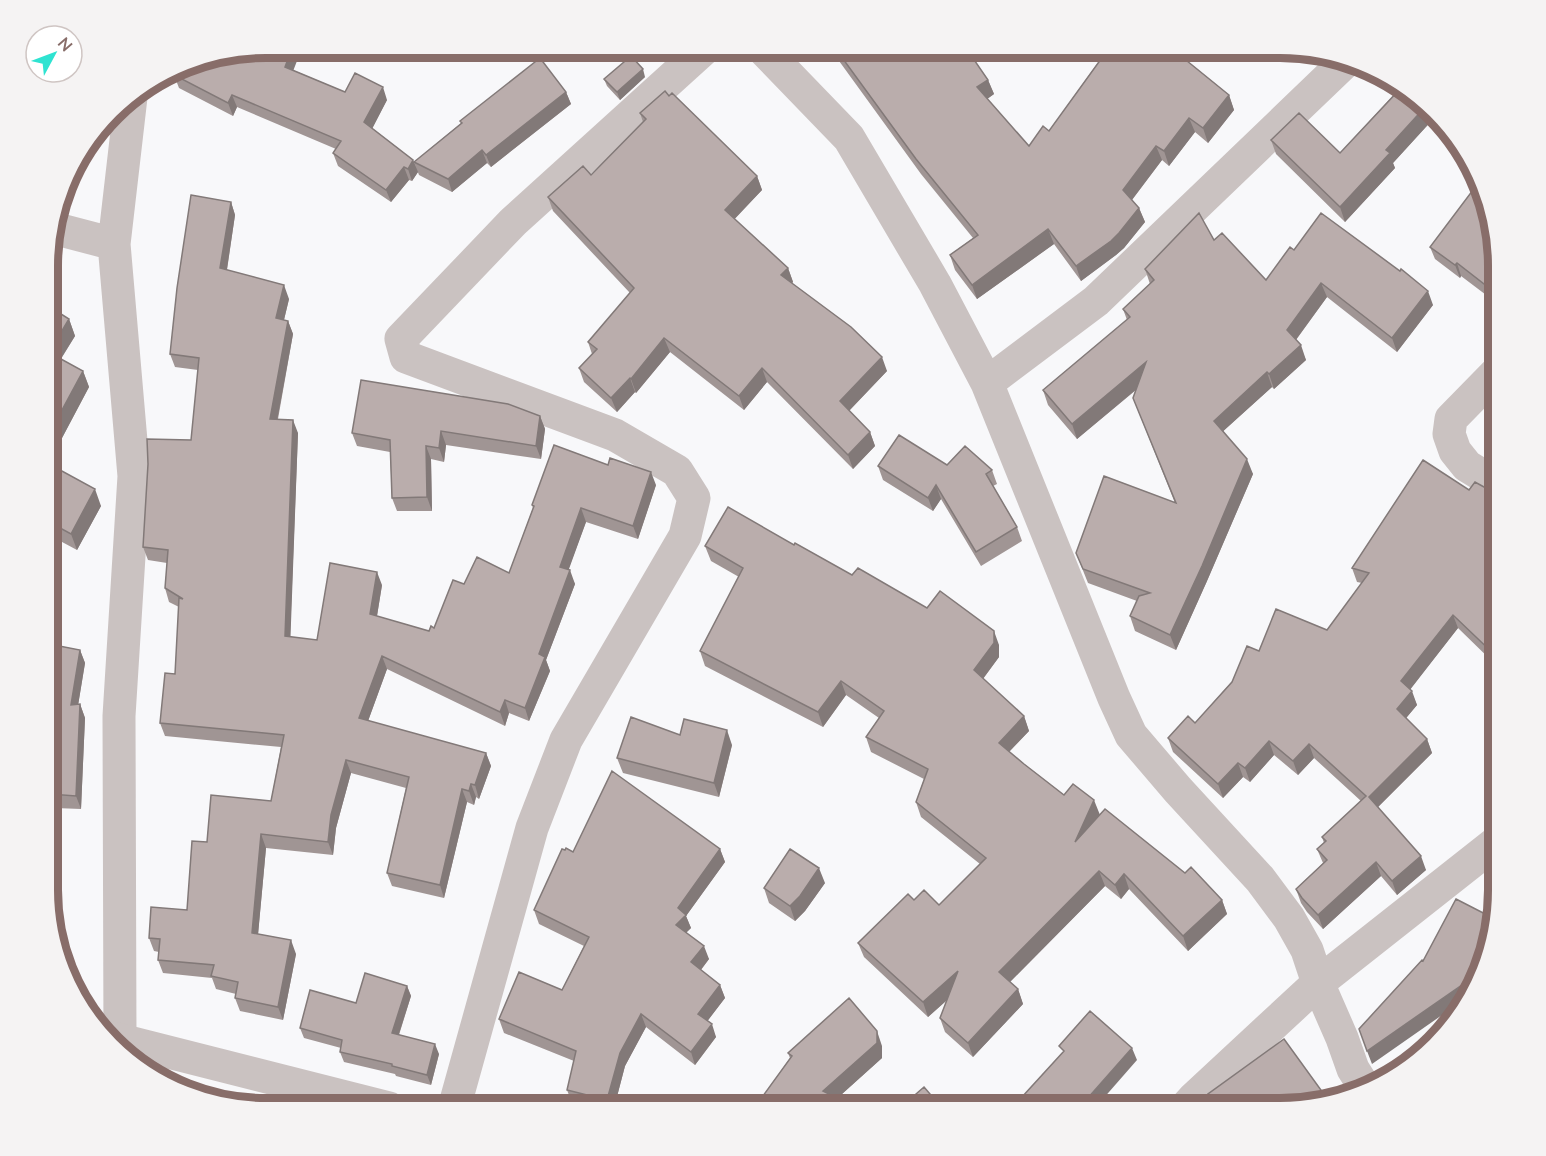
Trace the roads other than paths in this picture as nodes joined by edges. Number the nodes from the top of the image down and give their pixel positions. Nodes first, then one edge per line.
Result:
1 (694, 58) edge
2 (772, 58) edge
3 (1339, 68) edge
4 (130, 110) edge
5 (61, 230) edge
6 (114, 244) junction
7 (1487, 382) edge
8 (987, 383) junction
9 (1487, 478) edge
10 (1487, 850) edge
11 (1318, 983) junction
12 (117, 1035) edge
13 (129, 1046) edge
14 (1360, 1081) edge
15 (343, 1097) edge
16 (457, 1097) edge
17 (1195, 1098) edge

1 - 16 street
2 - 8 street
3 - 8 street
4 - 6 street
5 - 6 street
6 - 12 street
7 - 9 street
8 - 11 street
10 - 11 street
11 - 14 street
11 - 17 street
13 - 15 street

